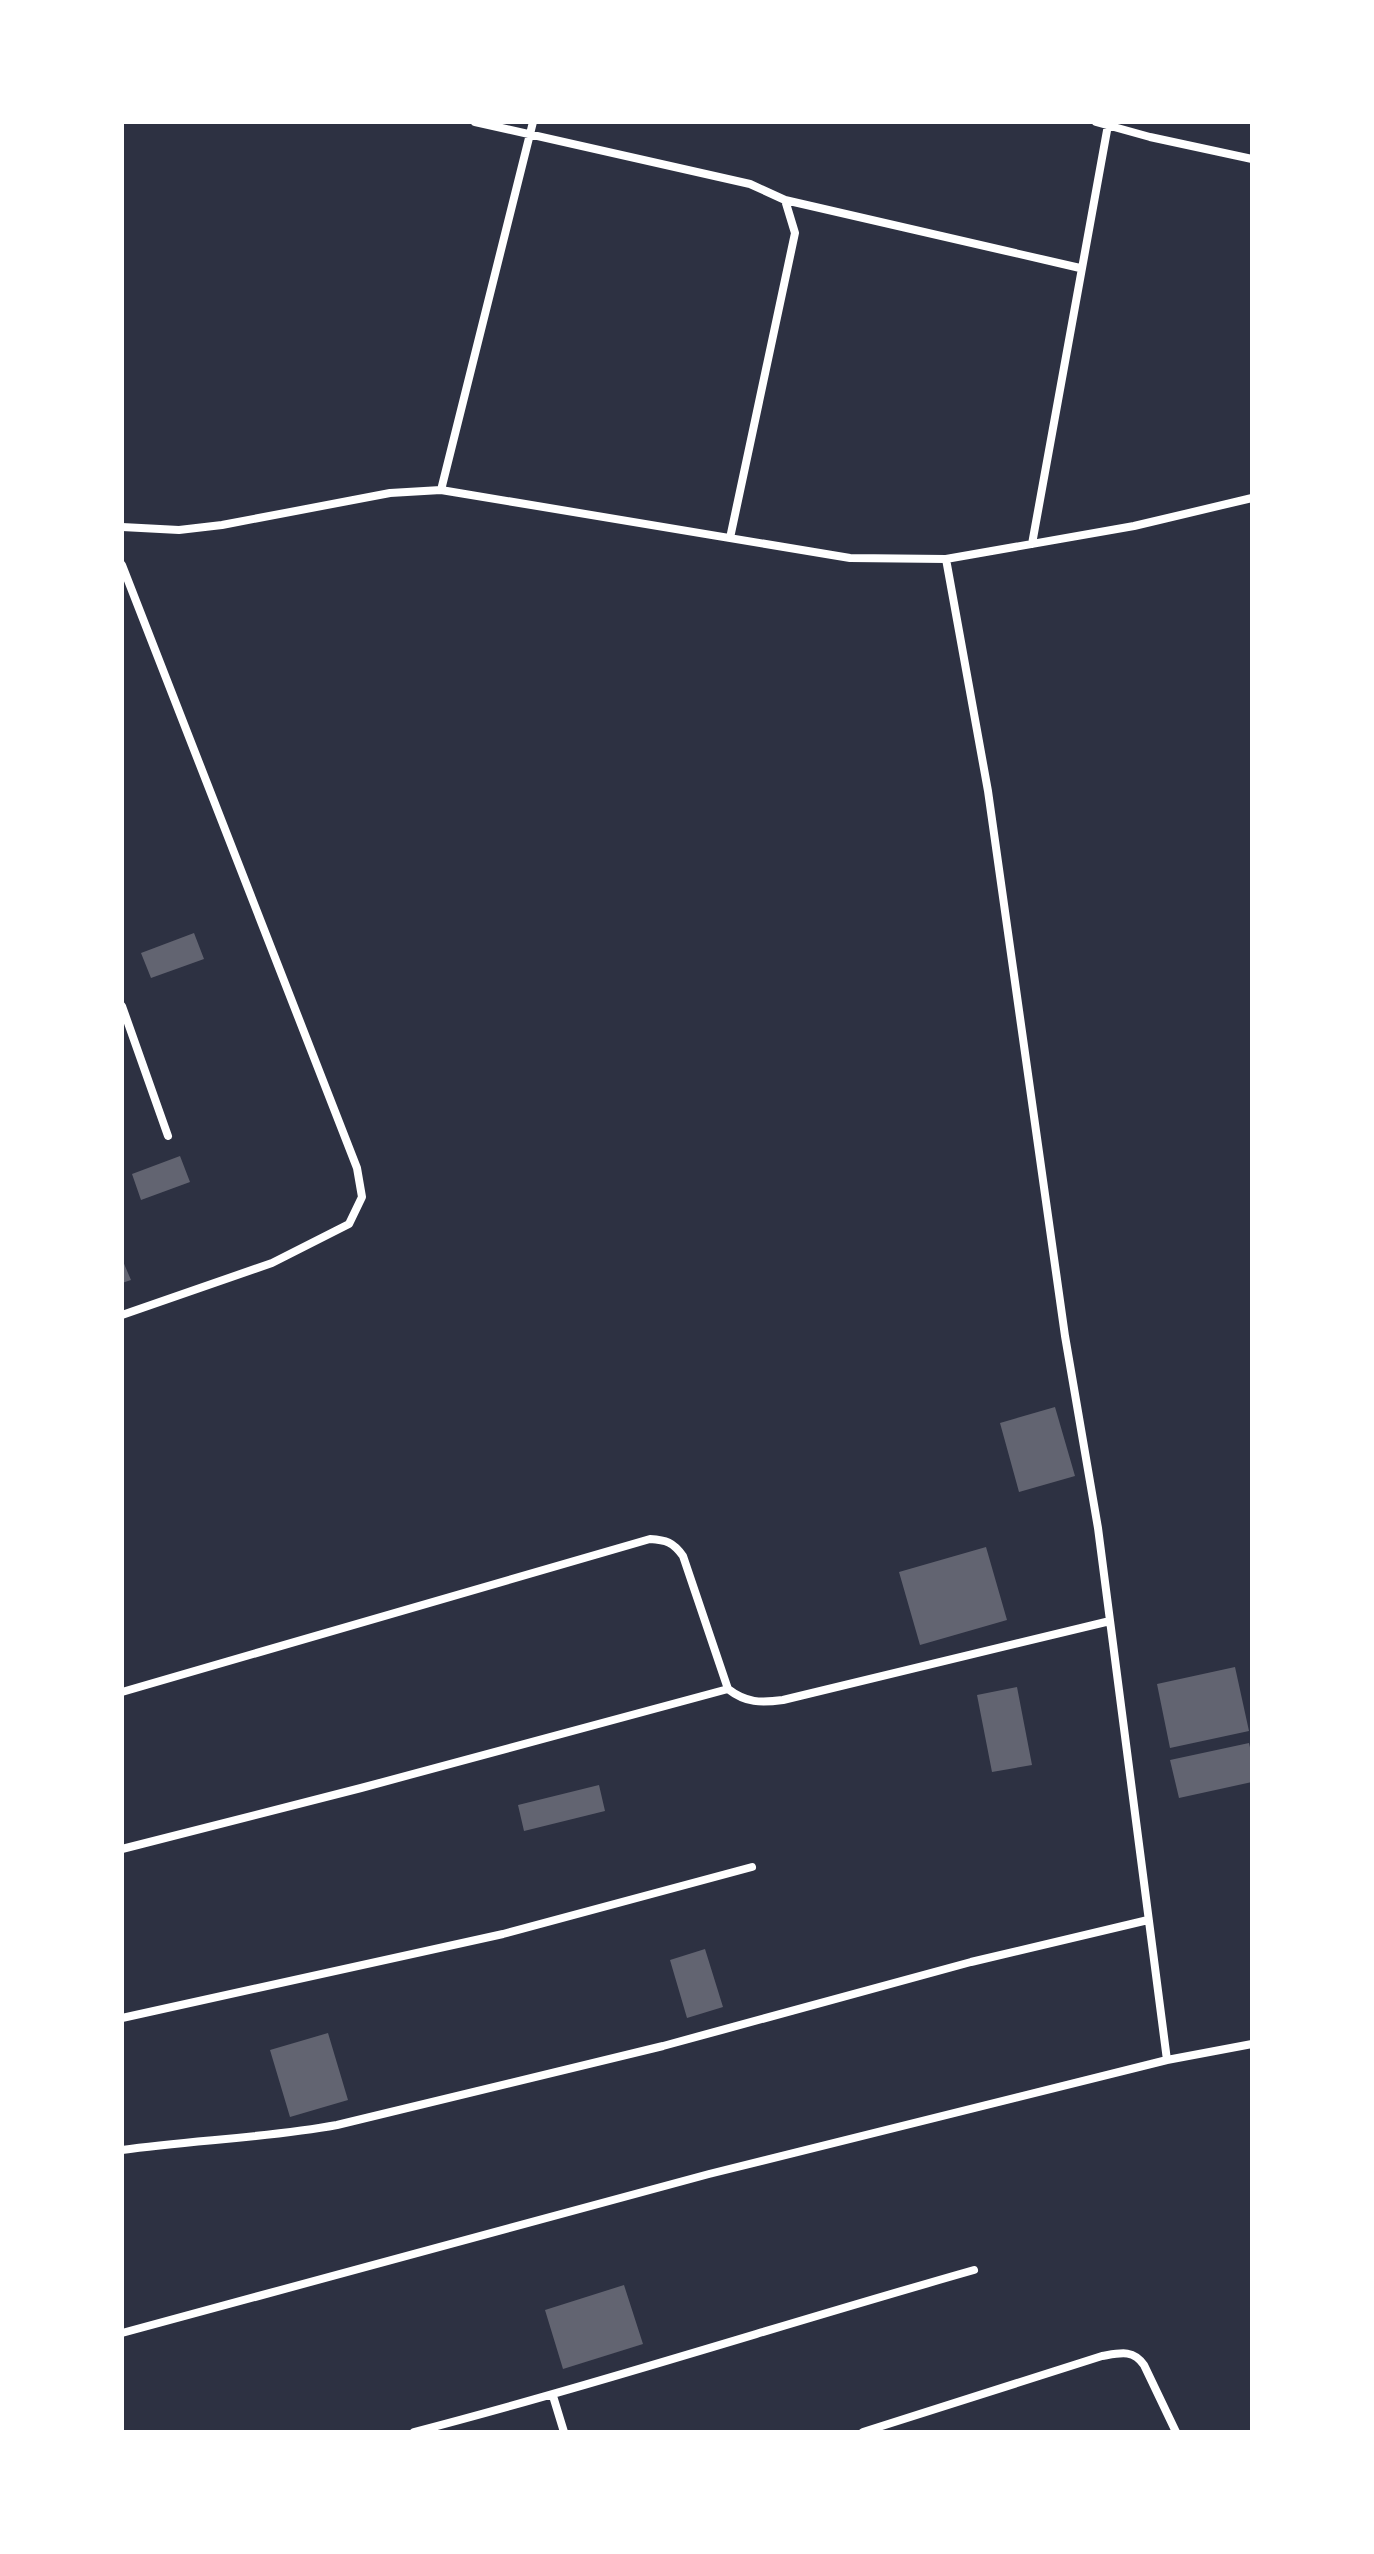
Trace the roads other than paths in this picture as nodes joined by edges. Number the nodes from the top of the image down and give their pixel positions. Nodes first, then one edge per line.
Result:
1 (475, 122) edge
2 (533, 122) edge
3 (1096, 122) edge
4 (1108, 125) junction
5 (529, 136) junction
6 (1252, 159) edge
7 (785, 200) junction
8 (1080, 268) junction
9 (441, 490) junction
10 (1252, 498) edge
11 (122, 527) edge
12 (730, 538) junction
13 (1032, 544) junction
14 (946, 559) junction
15 (122, 565) edge
16 (122, 1006) edge
17 (168, 1136) dead end
18 (122, 1315) edge
19 (1110, 1621) junction
20 (728, 1689) junction
21 (122, 1692) edge
22 (122, 1849) edge
23 (752, 1867) dead end
24 (1148, 1920) junction
25 (122, 2018) edge
26 (1252, 2044) edge
27 (1167, 2060) junction
28 (122, 2150) edge
29 (974, 2270) dead end
30 (122, 2333) edge
31 (553, 2396) junction
32 (414, 2432) edge
33 (564, 2432) edge
34 (863, 2432) edge
35 (1176, 2432) edge

1 - 5 street
2 - 5 street
3 - 4 street
4 - 6 street
4 - 8 street
5 - 7 street
5 - 9 street
7 - 8 street
7 - 12 street
8 - 13 street
9 - 11 street
9 - 12 street
10 - 13 street
12 - 14 street
13 - 14 street
14 - 19 street
15 - 18 street
16 - 17 street
19 - 20 street
19 - 24 street
20 - 21 street
20 - 22 street
23 - 25 street
24 - 27 street
24 - 28 street
26 - 27 street
27 - 30 street
29 - 31 street
31 - 32 street
31 - 33 street
34 - 35 street

